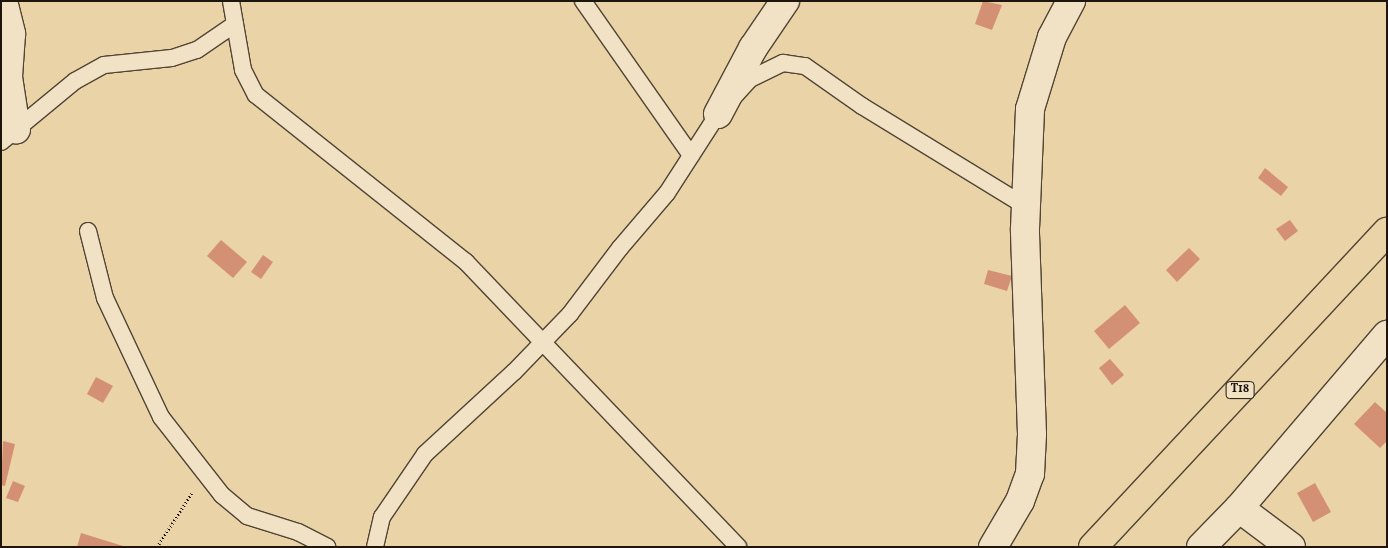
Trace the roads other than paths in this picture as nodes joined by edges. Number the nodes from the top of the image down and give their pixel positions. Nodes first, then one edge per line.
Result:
1 (3, 1) edge
2 (231, 1) edge
3 (583, 1) edge
4 (785, 1) edge
5 (1071, 1) edge
6 (235, 24) junction
7 (718, 114) junction
8 (9, 136) edge
9 (691, 155) junction
10 (1026, 206) junction
11 (88, 232) dead end
12 (1387, 232) edge
13 (1387, 335) edge
14 (541, 344) junction
15 (1239, 508) junction
16 (327, 547) edge
17 (374, 547) edge
18 (738, 547) edge
19 (993, 547) edge
20 (1093, 547) edge
21 (1201, 547) edge
22 (1291, 547) edge

1 - 8 street
2 - 6 lane
3 - 9 lane
4 - 7 street
5 - 10 street
6 - 8 lane
6 - 14 lane
7 - 9 lane
7 - 10 lane
9 - 14 lane
10 - 19 street
11 - 16 lane
12 - 20 highway, T18
13 - 15 street
14 - 17 lane
14 - 18 lane
15 - 21 street
15 - 22 street

